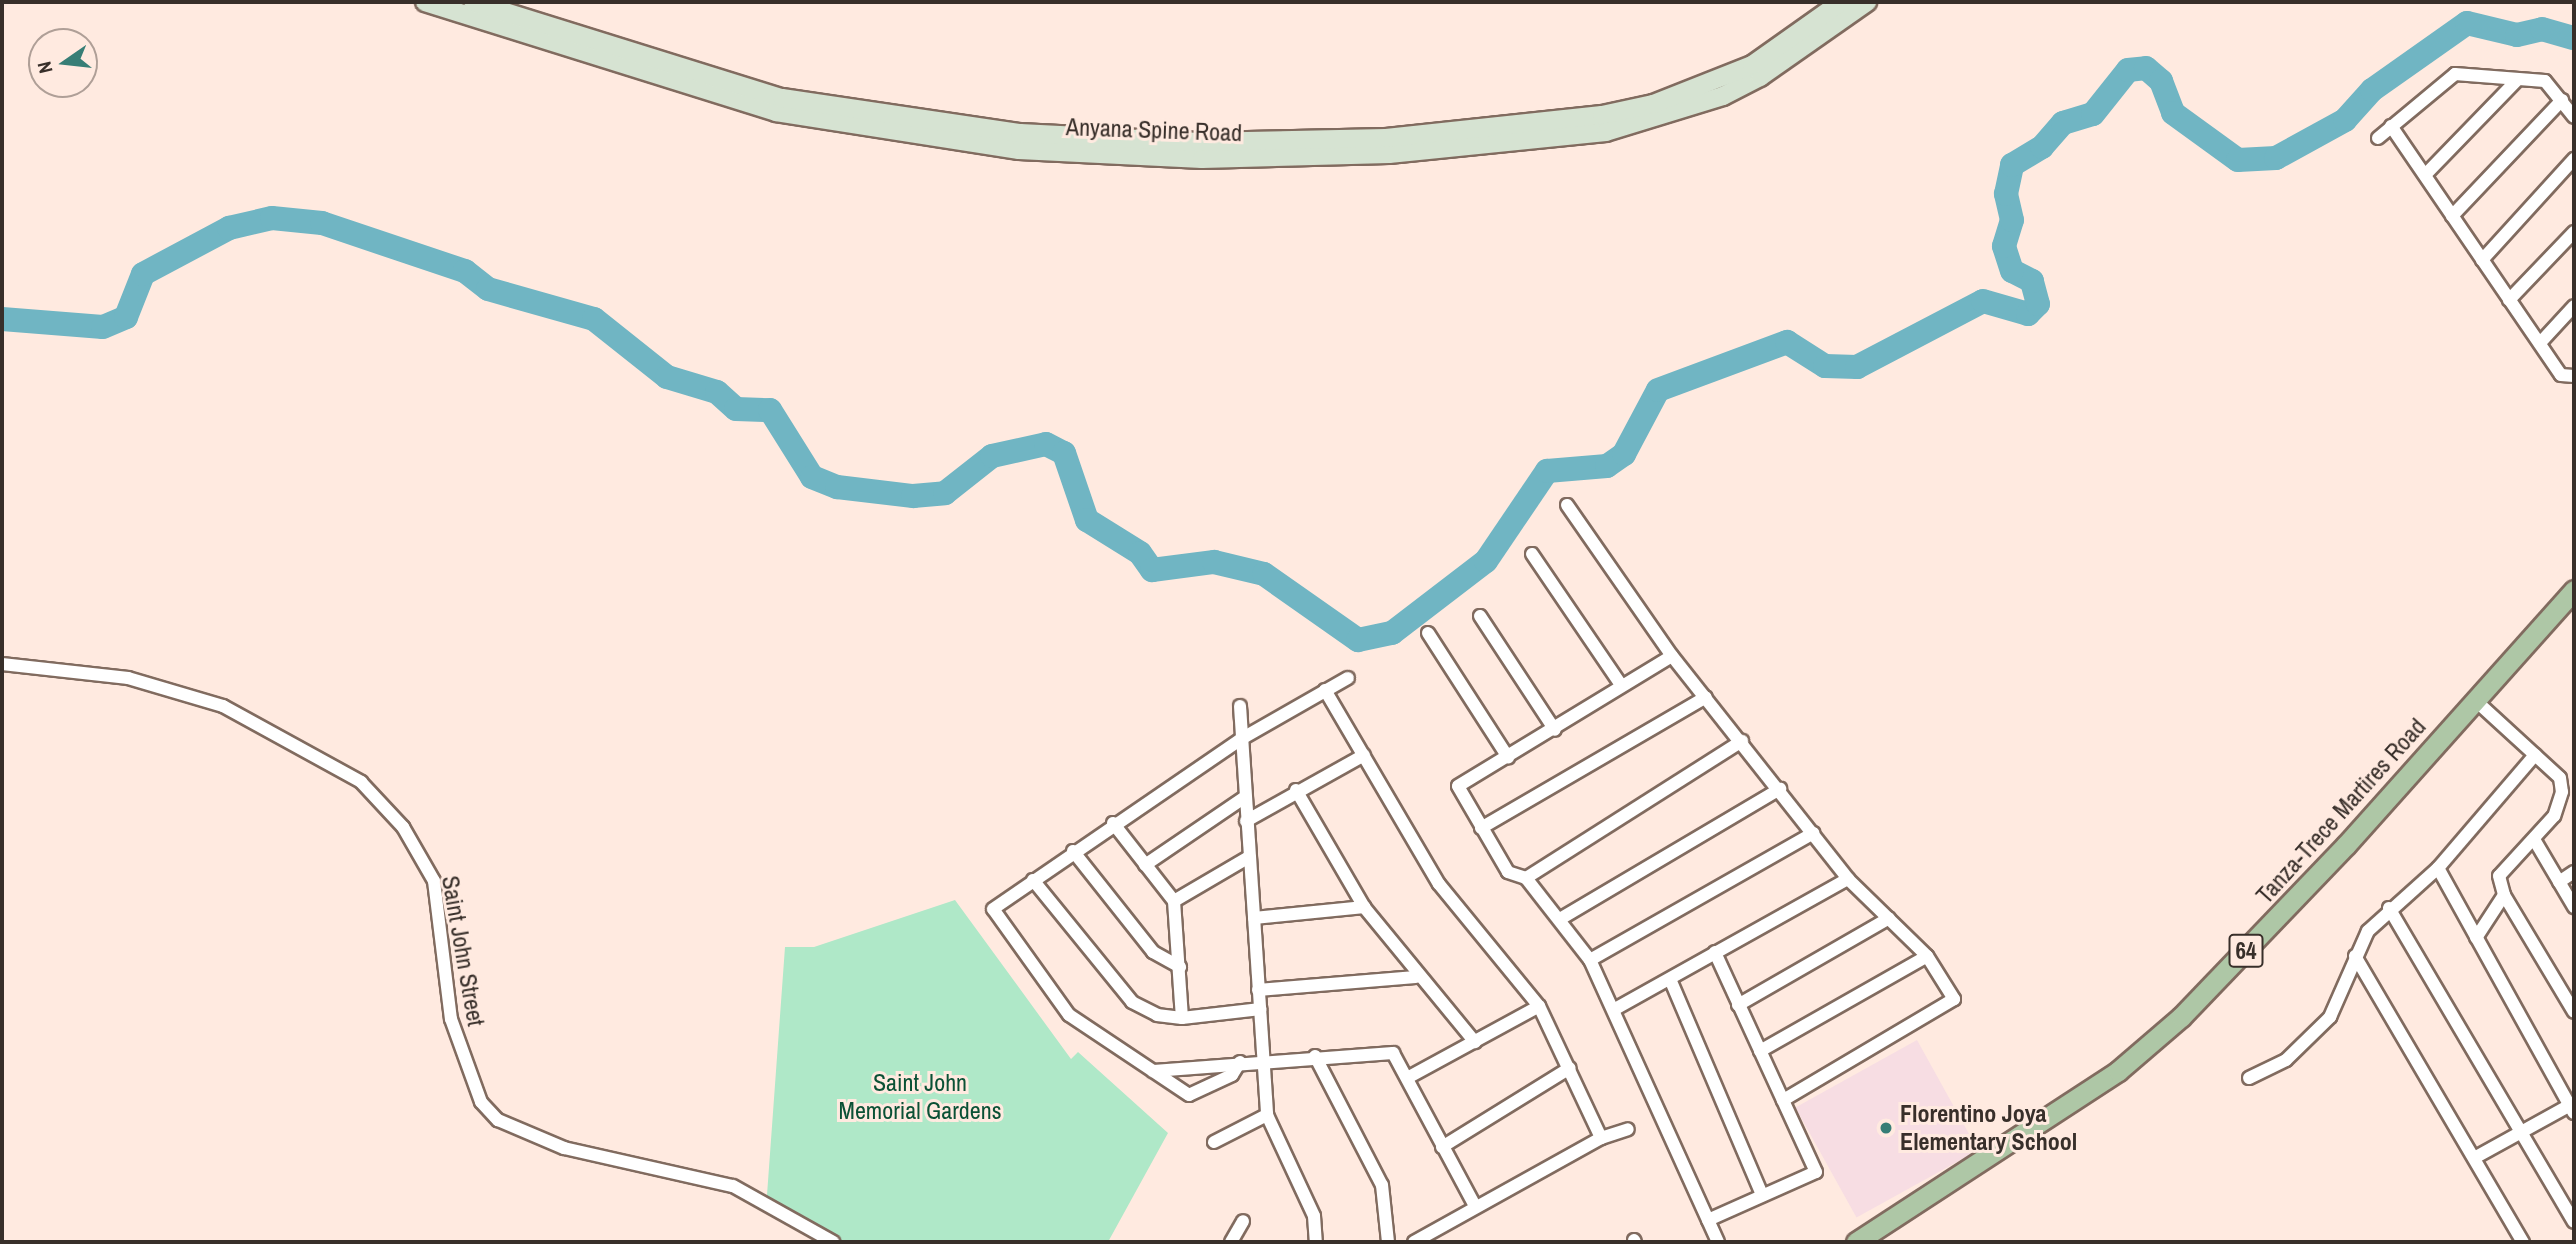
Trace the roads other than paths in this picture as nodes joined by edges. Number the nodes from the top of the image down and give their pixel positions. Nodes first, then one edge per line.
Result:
1 (425, 2) edge
2 (473, 2) edge
3 (1841, 2) edge
4 (1867, 2) edge
5 (2517, 80) junction
6 (2562, 100) junction
7 (2574, 117) edge
8 (2392, 126) junction
9 (2378, 138) dead end
10 (2574, 159) edge
11 (2425, 175) junction
12 (2452, 216) junction
13 (2574, 232) edge
14 (2482, 260) junction
15 (2509, 300) junction
16 (2574, 306) edge
17 (2540, 343) junction
18 (2574, 376) edge
19 (1567, 505) dead end
20 (1532, 554) dead end
21 (2574, 590) edge
22 (1480, 616) dead end
23 (1428, 633) dead end
24 (1672, 656) junction
25 (2, 664) edge
26 (1348, 678) dead end
27 (1621, 685) junction
28 (1325, 690) junction
29 (1706, 697) junction
30 (2475, 700) junction
31 (1240, 706) dead end
32 (1555, 730) junction
33 (1241, 739) junction
34 (1742, 741) junction
35 (1364, 755) junction
36 (2536, 755) junction
37 (1508, 757) junction
38 (2574, 772) edge
39 (2560, 778) junction
40 (1780, 789) junction
41 (1296, 790) junction
42 (1245, 797) junction
43 (1246, 821) junction
44 (1113, 824) junction
45 (1481, 828) junction
46 (1814, 833) junction
47 (2535, 841) junction
48 (1073, 851) junction
49 (1249, 857) junction
50 (1145, 865) junction
51 (2438, 869) junction
52 (2574, 872) edge
53 (1527, 878) junction
54 (1849, 878) junction
55 (1032, 880) junction
56 (2559, 882) junction
57 (2504, 895) junction
58 (1174, 901) junction
59 (1364, 907) junction
60 (2574, 907) edge
61 (2389, 908) junction
62 (1254, 918) junction
63 (1889, 918) junction
64 (1560, 919) junction
65 (2476, 938) junction
66 (1715, 952) junction
67 (1927, 956) junction
68 (2355, 956) junction
69 (1590, 960) junction
70 (1180, 967) junction
71 (1415, 976) junction
72 (1670, 979) junction
73 (1258, 990) junction
74 (1738, 1005) junction
75 (1539, 1006) junction
76 (1260, 1009) junction
77 (1615, 1009) junction
78 (2574, 1012) edge
79 (1182, 1018) junction
80 (1475, 1042) junction
81 (1760, 1051) junction
82 (1315, 1056) junction
83 (1262, 1060) junction
84 (1240, 1062) junction
85 (1570, 1068) junction
86 (1153, 1071) junction
87 (1409, 1077) junction
88 (2249, 1078) dead end
89 (1783, 1100) junction
90 (2573, 1107) edge
91 (1267, 1115) junction
92 (1628, 1129) dead end
93 (2522, 1132) junction
94 (1601, 1138) junction
95 (1214, 1142) dead end
96 (1442, 1147) junction
97 (2476, 1157) junction
98 (1762, 1195) junction
99 (1475, 1206) junction
100 (1708, 1220) junction
101 (1243, 1221) dead end
102 (2574, 1222) edge
103 (833, 1242) edge
104 (1231, 1242) edge
105 (1316, 1242) edge
106 (1388, 1242) edge
107 (1414, 1242) edge
108 (1718, 1242) edge
109 (1856, 1242) edge
110 (2523, 1242) edge

1 - 4 main road, Anyana Spine Road
2 - 3 main road, Anyana Spine Road
5 - 6 street
5 - 8 street
5 - 11 street
6 - 7 street
6 - 12 street
8 - 9 street
8 - 11 street
10 - 14 street
11 - 12 street
12 - 14 street
13 - 15 street
14 - 15 street
15 - 17 street
16 - 17 street
17 - 18 street
19 - 24 street
20 - 27 street
21 - 30 main road, Tanza-Trece Martires Road / 64
22 - 32 street
23 - 37 street
24 - 27 street
24 - 29 street
25 - 103 street, Saint John Street
26 - 28 street
27 - 32 street
28 - 33 street
28 - 35 street
29 - 34 street
29 - 45 street
30 - 36 street
30 - 109 main road, Tanza-Trece Martires Road / 64
31 - 33 street
32 - 37 street
33 - 42 street
33 - 44 street
34 - 40 street
34 - 53 street
35 - 41 street
35 - 75 street
36 - 39 street
36 - 51 street
37 - 45 street
38 - 39 street
39 - 47 street
40 - 46 street
40 - 64 street
41 - 43 street
41 - 59 street
42 - 43 street
42 - 50 street
43 - 49 street
44 - 48 street
44 - 50 street
45 - 53 street
46 - 54 street
46 - 69 street
47 - 56 street
47 - 57 street
48 - 55 street
48 - 70 street
49 - 58 street
49 - 62 street
50 - 58 street
51 - 61 street
51 - 65 street
52 - 56 street
53 - 64 street
54 - 63 street
54 - 66 street
55 - 79 street
55 - 86 street
56 - 60 street
57 - 65 street
57 - 78 street
58 - 70 street
59 - 62 street
59 - 71 street
61 - 68 street
61 - 93 street
62 - 73 street
63 - 67 street
63 - 74 street
64 - 69 street
65 - 90 street
66 - 72 street
66 - 74 street
67 - 81 street
67 - 89 street
68 - 88 street
68 - 97 street
69 - 77 street
70 - 79 street
71 - 73 street
71 - 80 street
72 - 77 street
72 - 98 street
73 - 76 street
74 - 81 street
75 - 80 street
75 - 85 street
76 - 79 street
76 - 83 street
77 - 100 street
80 - 87 street
81 - 89 street
82 - 83 street
82 - 87 street
82 - 106 street
83 - 84 street
83 - 91 street
84 - 86 street
84 - 86 street
85 - 94 street
85 - 96 street
87 - 96 street
89 - 98 street
90 - 93 street
91 - 95 street
91 - 105 street
92 - 94 street
93 - 97 street
93 - 102 street
94 - 99 street
96 - 99 street
97 - 110 street
98 - 100 street
99 - 107 street
100 - 108 street
101 - 104 street

